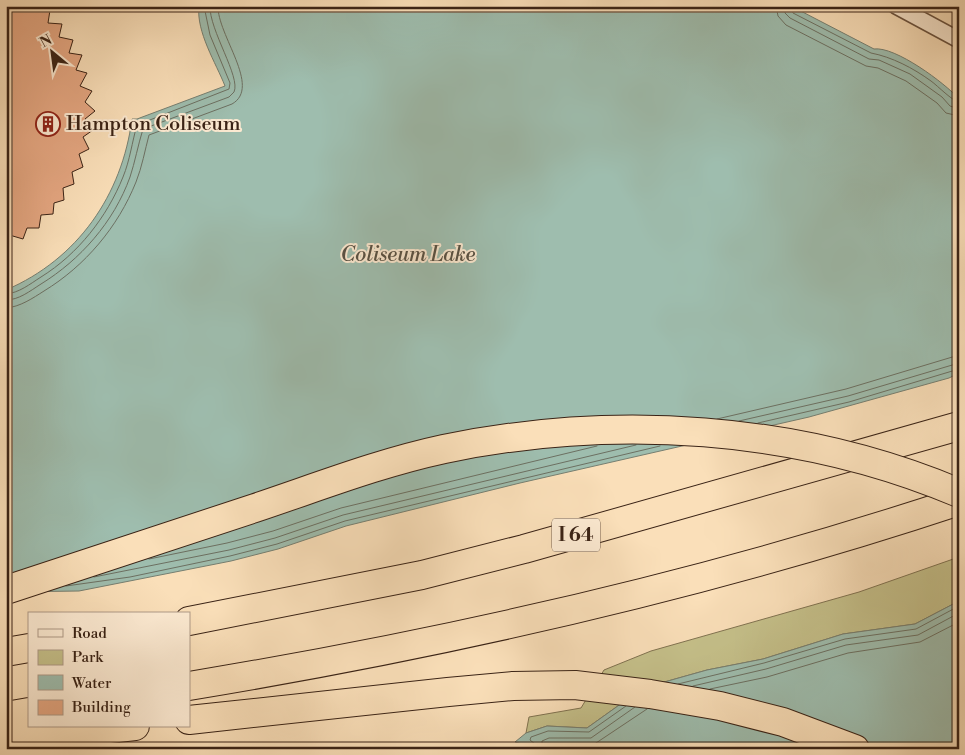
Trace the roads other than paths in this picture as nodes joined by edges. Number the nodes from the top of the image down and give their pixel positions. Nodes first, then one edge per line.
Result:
1 (896, 6) edge
2 (959, 40) edge
3 (959, 426) edge
4 (959, 493) edge
5 (959, 501) edge
6 (6, 590) edge
7 (190, 621) edge
8 (28, 648) edge
9 (6, 652) edge
10 (190, 686) edge
11 (28, 712) edge
12 (6, 716) edge
13 (190, 720) edge
14 (118, 728) edge
15 (6, 735) edge
16 (855, 749) edge

1 - 2 street
3 - 7 highway, I 64
4 - 6 highway, bridge
5 - 10 highway
8 - 9 highway
11 - 12 highway
13 - 16 highway
14 - 15 highway

